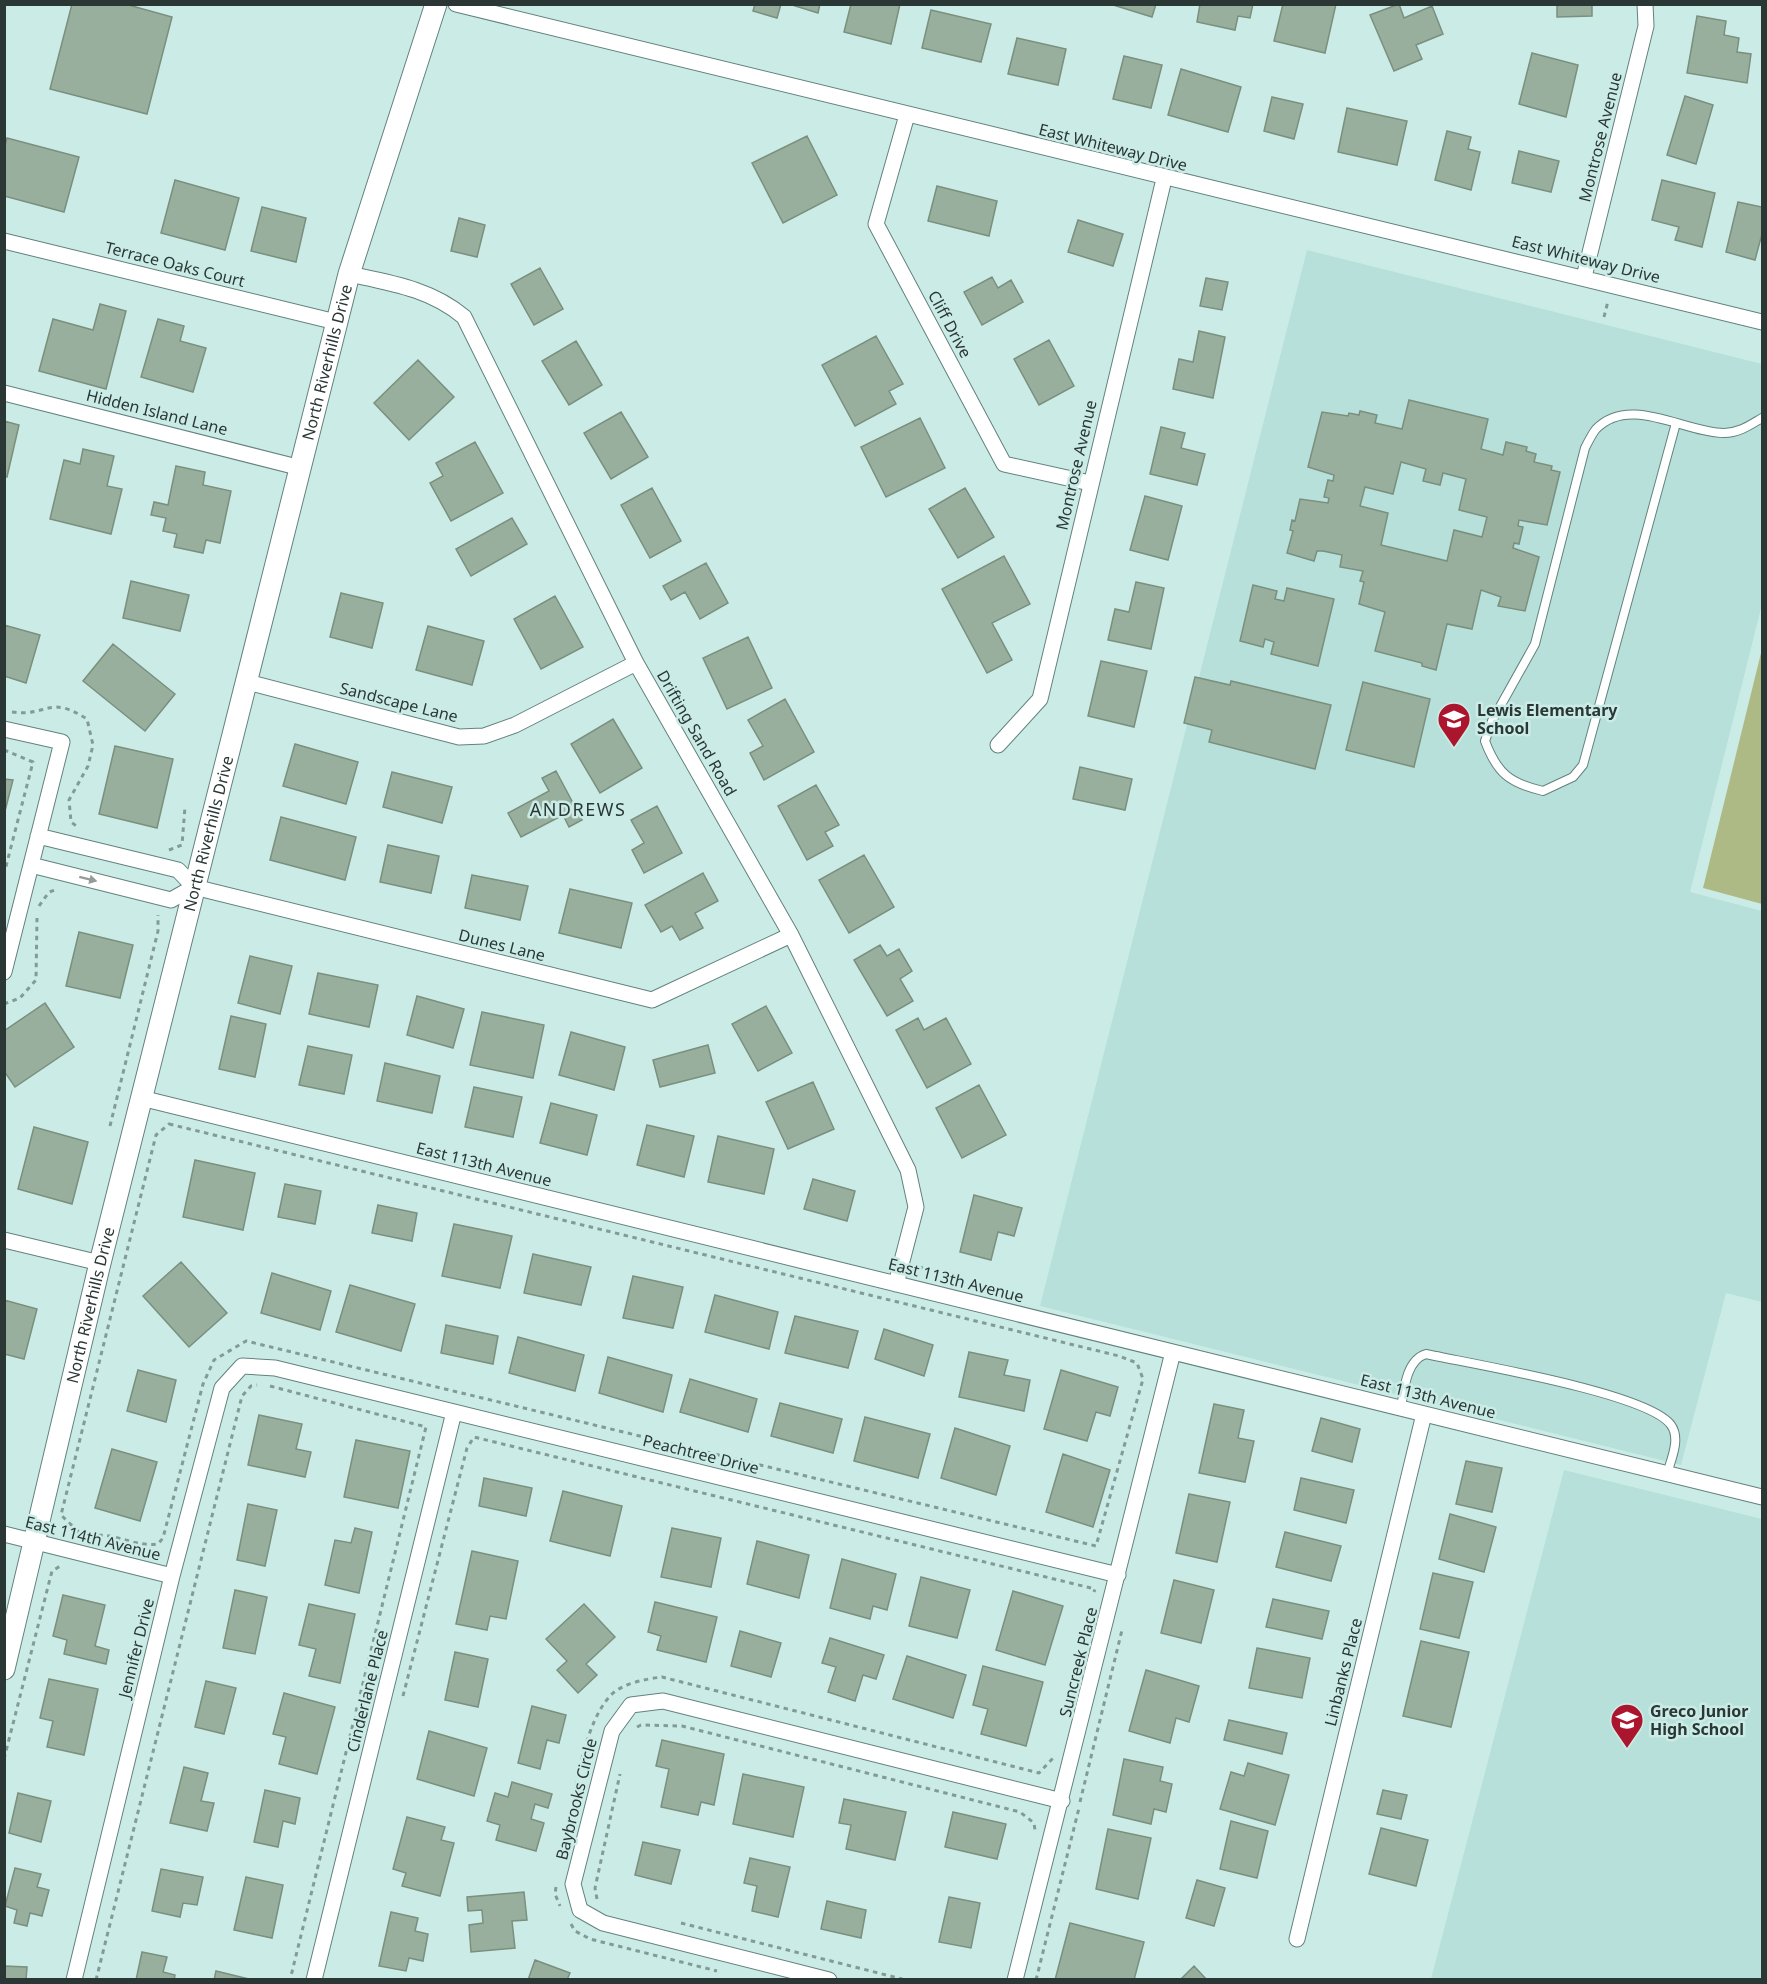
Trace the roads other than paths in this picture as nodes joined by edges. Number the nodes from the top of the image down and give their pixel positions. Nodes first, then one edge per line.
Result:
1 (436, 4) edge
2 (456, 4) edge
3 (1645, 4) edge
4 (907, 115) junction
5 (1164, 179) junction
6 (4, 241) edge
7 (349, 274) junction
8 (1584, 277) junction
9 (336, 322) junction
10 (1762, 322) edge
11 (4, 393) edge
12 (1762, 418) edge
13 (1676, 423) junction
14 (301, 468) junction
15 (1090, 483) junction
16 (636, 663) junction
17 (247, 682) junction
18 (4, 729) edge
19 (998, 745) dead end
20 (38, 836) junction
21 (31, 865) junction
22 (194, 887) junction
23 (791, 936) junction
24 (4, 972) edge
25 (141, 1098) junction
26 (4, 1240) edge
27 (100, 1263) junction
28 (896, 1284) junction
29 (1173, 1352) junction
30 (275, 1368) joint
31 (1401, 1408) junction
32 (454, 1412) junction
33 (1424, 1414) junction
34 (1666, 1474) junction
35 (1762, 1497) edge
36 (4, 1534) edge
37 (36, 1542) junction
38 (1118, 1575) junction
39 (172, 1576) junction
40 (4, 1669) edge
41 (1062, 1801) junction
42 (1297, 1938) dead end
43 (74, 1980) edge
44 (314, 1980) edge
45 (829, 1980) edge
46 (1015, 1980) edge

1 - 7 street, North Riverhills Drive
2 - 4 street, East Whiteway Drive
3 - 8 street, Montrose Avenue
4 - 5 street, East Whiteway Drive
4 - 15 street, Cliff Drive
5 - 8 street, East Whiteway Drive
5 - 15 street, Montrose Avenue
6 - 9 street, Terrace Oaks Court
7 - 9 street, North Riverhills Drive
7 - 16 street, Drifting Sand Road
8 - 10 street, East Whiteway Drive
9 - 14 street, North Riverhills Drive
11 - 14 street, Hidden Island Lane
12 - 13 lane
13 - 13 lane
14 - 17 street, North Riverhills Drive
15 - 19 street, Montrose Avenue
16 - 17 street, Sandscape Lane
16 - 23 street, Drifting Sand Road
17 - 22 street, North Riverhills Drive
18 - 20 street
20 - 21 street
20 - 22 street, Dunes Lane
21 -> 22 street
21 - 24 street
22 - 23 street, Dunes Lane
22 - 25 street, North Riverhills Drive
23 - 28 street, Drifting Sand Road
25 - 27 street, North Riverhills Drive
25 - 28 street, East 113th Avenue
26 - 27 street
27 - 37 street, North Riverhills Drive
28 - 29 street, East 113th Avenue
29 - 31 street, East 113th Avenue
29 - 38 street, Suncreek Place
30 - 32 street, Peachtree Drive
30 - 39 street, Jennifer Drive
31 - 33 street, East 113th Avenue
31 - 34 lane
32 - 38 street, Peachtree Drive
32 - 44 street, Cinderlane Place
33 - 34 street, East 113th Avenue
33 - 42 street, Linbanks Place
34 - 35 street, East 113th Avenue
36 - 37 street, East 114th Avenue
37 - 39 street, East 114th Avenue
37 - 40 street, North Riverhills Drive
38 - 41 street, Suncreek Place
39 - 43 street, Jennifer Drive
41 - 45 street, Baybrooks Circle
41 - 46 street, Suncreek Place

